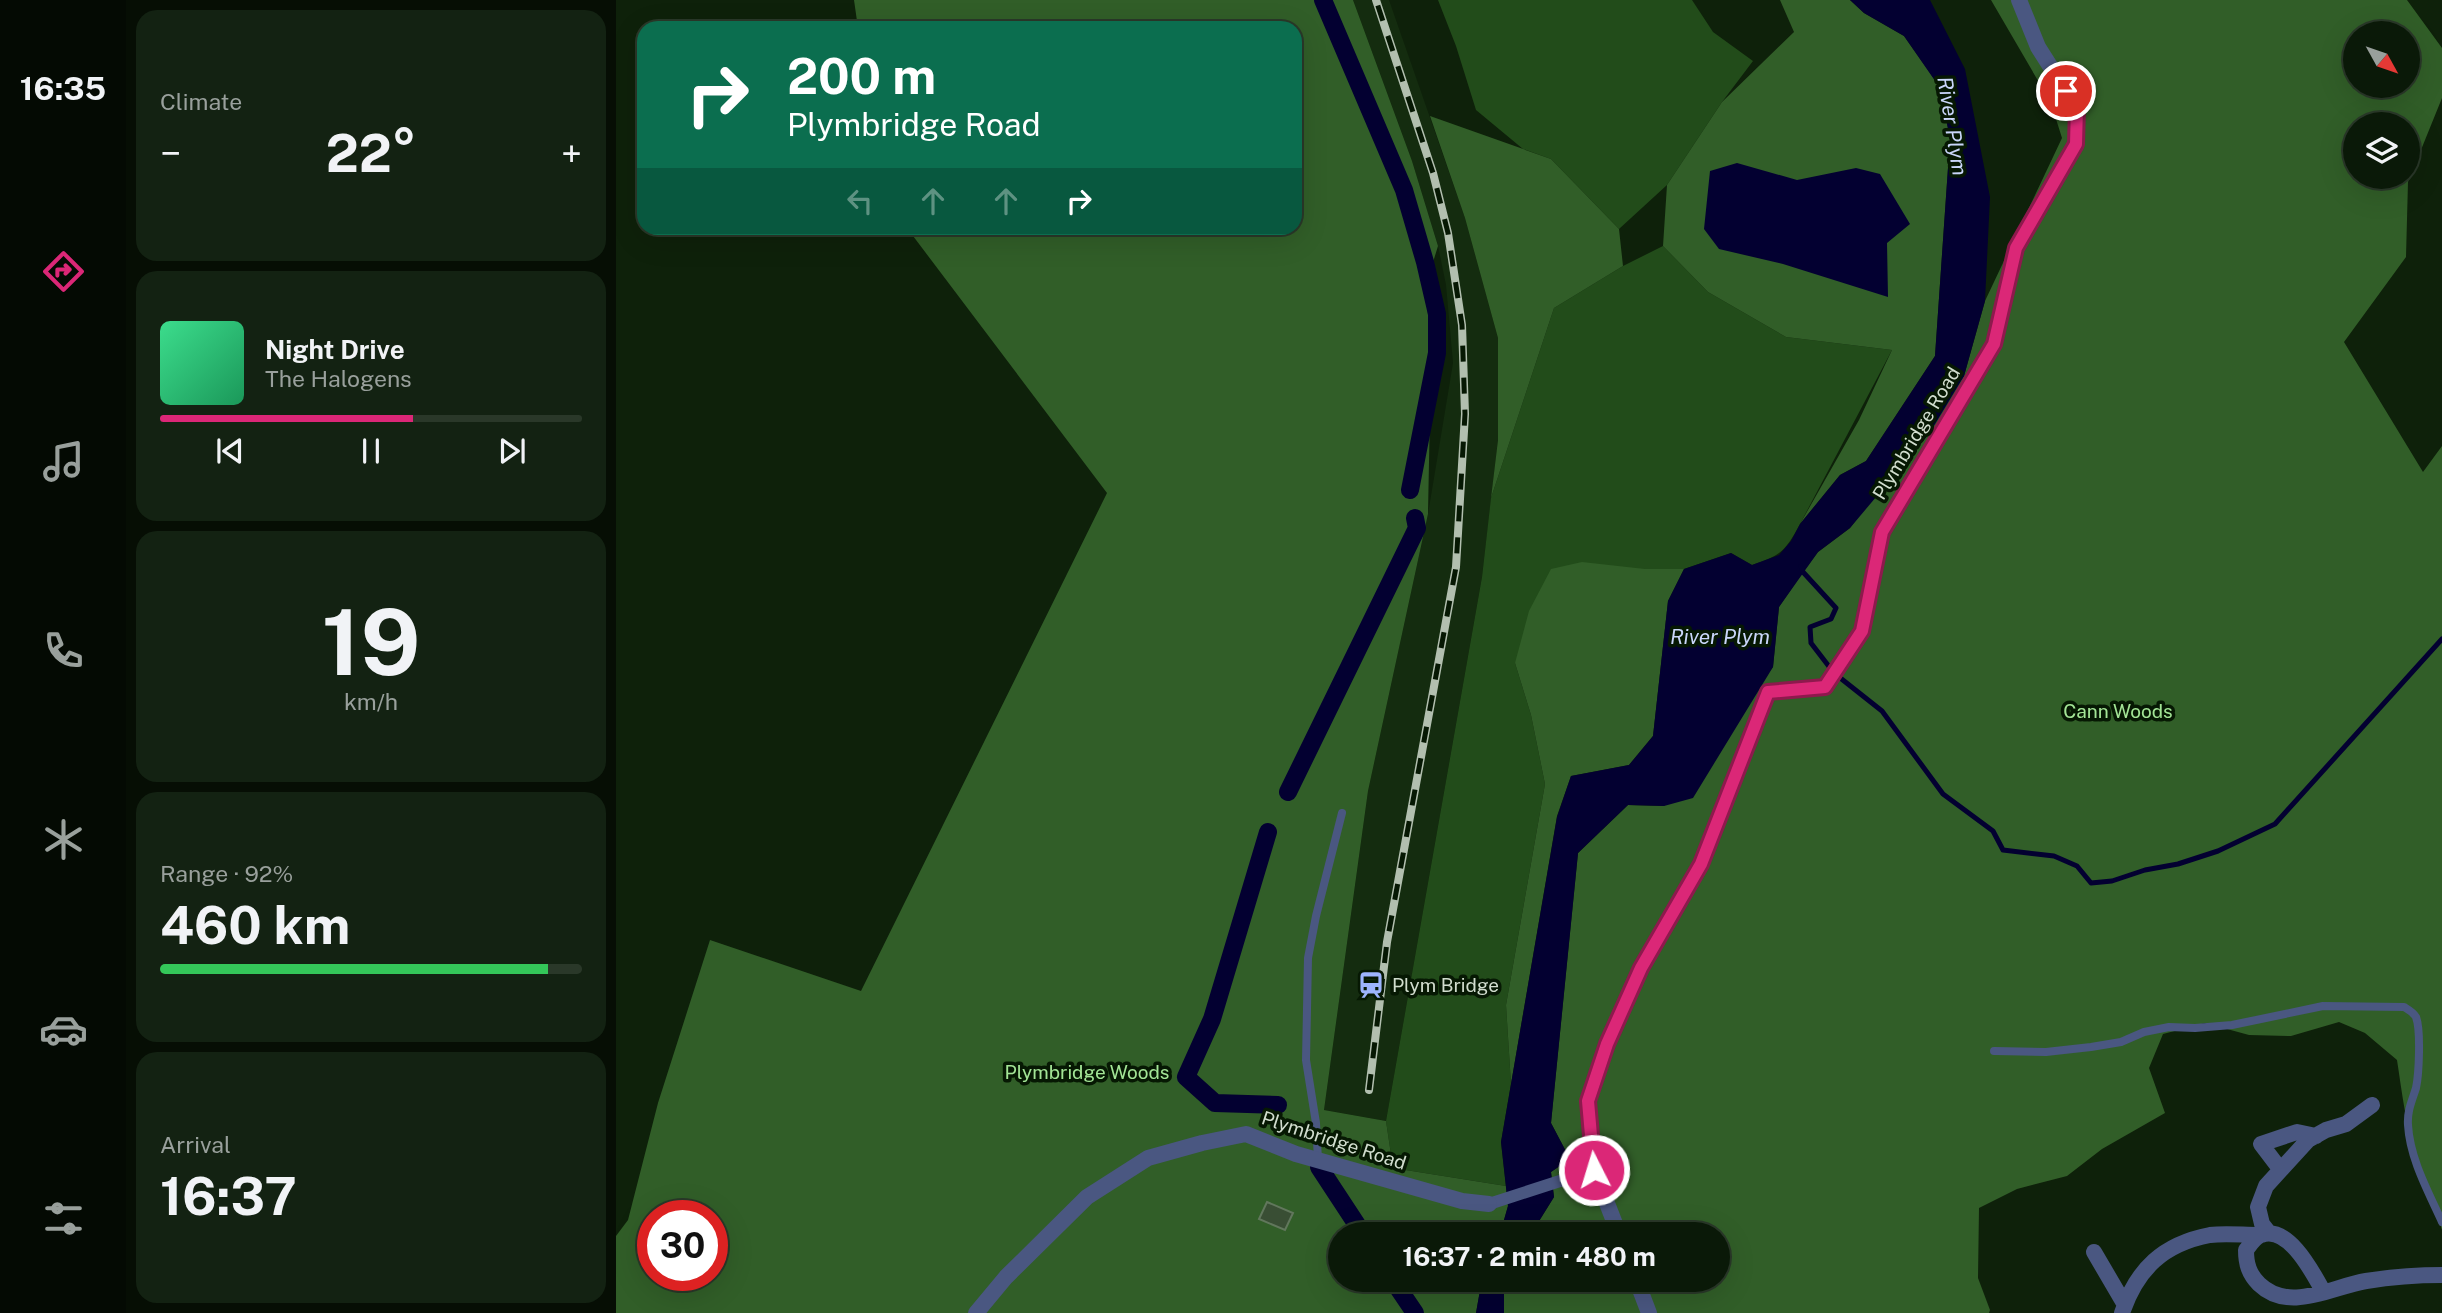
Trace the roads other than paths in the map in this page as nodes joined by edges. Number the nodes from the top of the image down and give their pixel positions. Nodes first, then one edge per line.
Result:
1 (2019, 0) edge
2 (1342, 813) dead end
3 (1994, 1051) dead end
4 (2372, 1105) dead end
5 (2316, 1136) junction
6 (1318, 1160) junction
7 (2280, 1169) junction
8 (1594, 1170) junction
9 (1489, 1204) joint
10 (1614, 1222) edge
11 (2442, 1222) edge
12 (2264, 1234) junction
13 (2094, 1252) dead end
14 (2442, 1275) edge
15 (2323, 1291) junction
16 (1641, 1292) edge
17 (2298, 1306) edge
18 (2124, 1309) edge
19 (976, 1313) edge
20 (1649, 1313) edge

1 - 8 street, Plymbridge Road
2 - 6 lane
3 - 11 lane
4 - 5 street
5 - 7 street
5 - 7 street
6 - 9 street, Plymbridge Road
6 - 19 street, Plymbridge Road
7 - 12 street
8 - 9 street
8 - 10 street, Plymbridge Road
12 - 15 street
12 - 17 street
12 - 18 street
13 - 18 street
14 - 15 street
15 - 17 street
16 - 20 street

